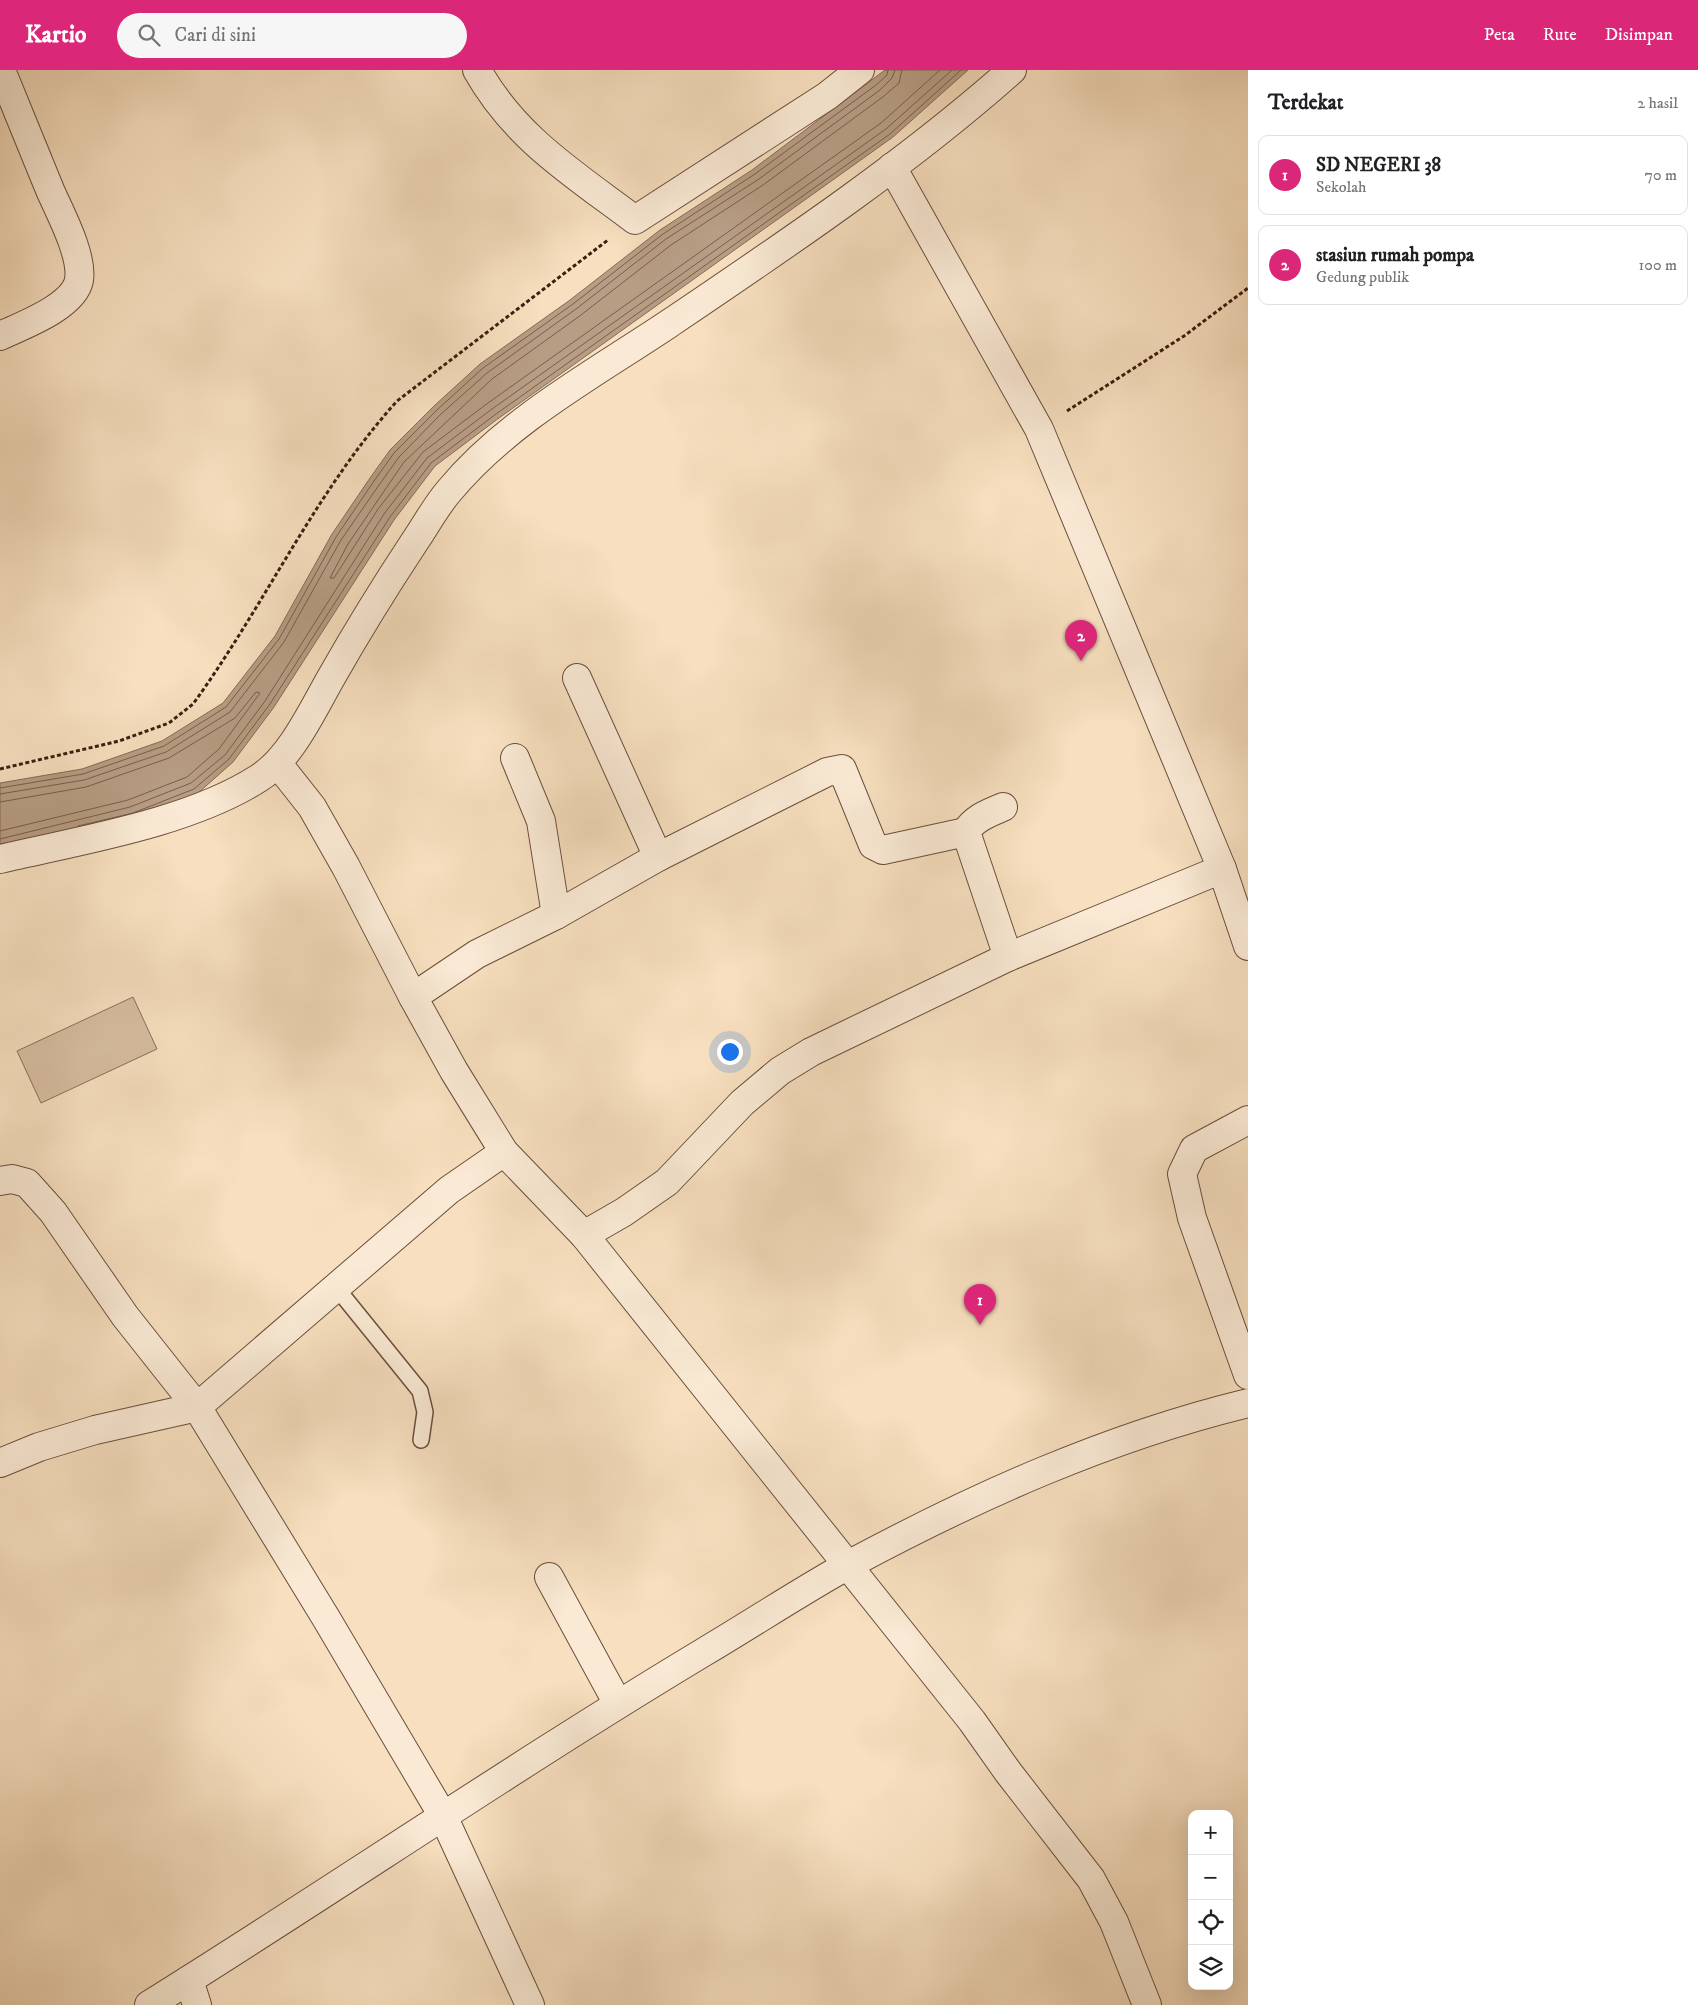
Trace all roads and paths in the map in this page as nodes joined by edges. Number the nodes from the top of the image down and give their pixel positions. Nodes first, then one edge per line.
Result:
1 (1, 70) edge
2 (477, 70) edge
3 (860, 70) edge
4 (1012, 70) edge
5 (892, 167) junction
6 (635, 220) junction
7 (1248, 288) edge
8 (0, 336) edge
9 (1039, 429) junction
10 (577, 678) dead end
11 (514, 758) dead end
12 (278, 764) junction
13 (0, 769) edge
14 (1003, 806) dead end
15 (966, 832) junction
16 (658, 857) junction
17 (0, 859) edge
18 (1222, 868) junction
19 (556, 914) junction
20 (1248, 946) edge
21 (1008, 957) junction
22 (413, 997) junction
23 (1248, 1120) edge
24 (504, 1152) junction
25 (0, 1181) edge
26 (584, 1235) junction
27 (336, 1286) junction
28 (1248, 1374) edge
29 (1248, 1402) edge
30 (197, 1407) junction
31 (421, 1440) dead end
32 (0, 1463) edge
33 (848, 1565) junction
34 (549, 1577) dead end
35 (618, 1704) junction
36 (442, 1816) junction
37 (193, 1993) edge
38 (149, 2005) edge
39 (530, 2005) edge
40 (1147, 2005) edge

1 - 8 street
2 - 6 street
3 - 6 street
4 - 5 street
5 - 9 street
5 - 12 street
6 - 13 path
7 - 9 path
9 - 18 street
10 - 16 street
11 - 19 street
12 - 17 street
12 - 22 street
14 - 15 street
15 - 16 street
15 - 21 street
16 - 19 street
18 - 20 street
18 - 21 street
19 - 22 street
21 - 26 street
22 - 24 street
23 - 28 street
24 - 26 street
24 - 27 street
25 - 30 street
26 - 33 street
27 - 30 street
27 - 31 lane
29 - 33 street
30 - 32 street
30 - 36 street
33 - 35 street
33 - 40 street
34 - 35 street
35 - 36 street
36 - 37 street
36 - 39 street
37 - 38 street

